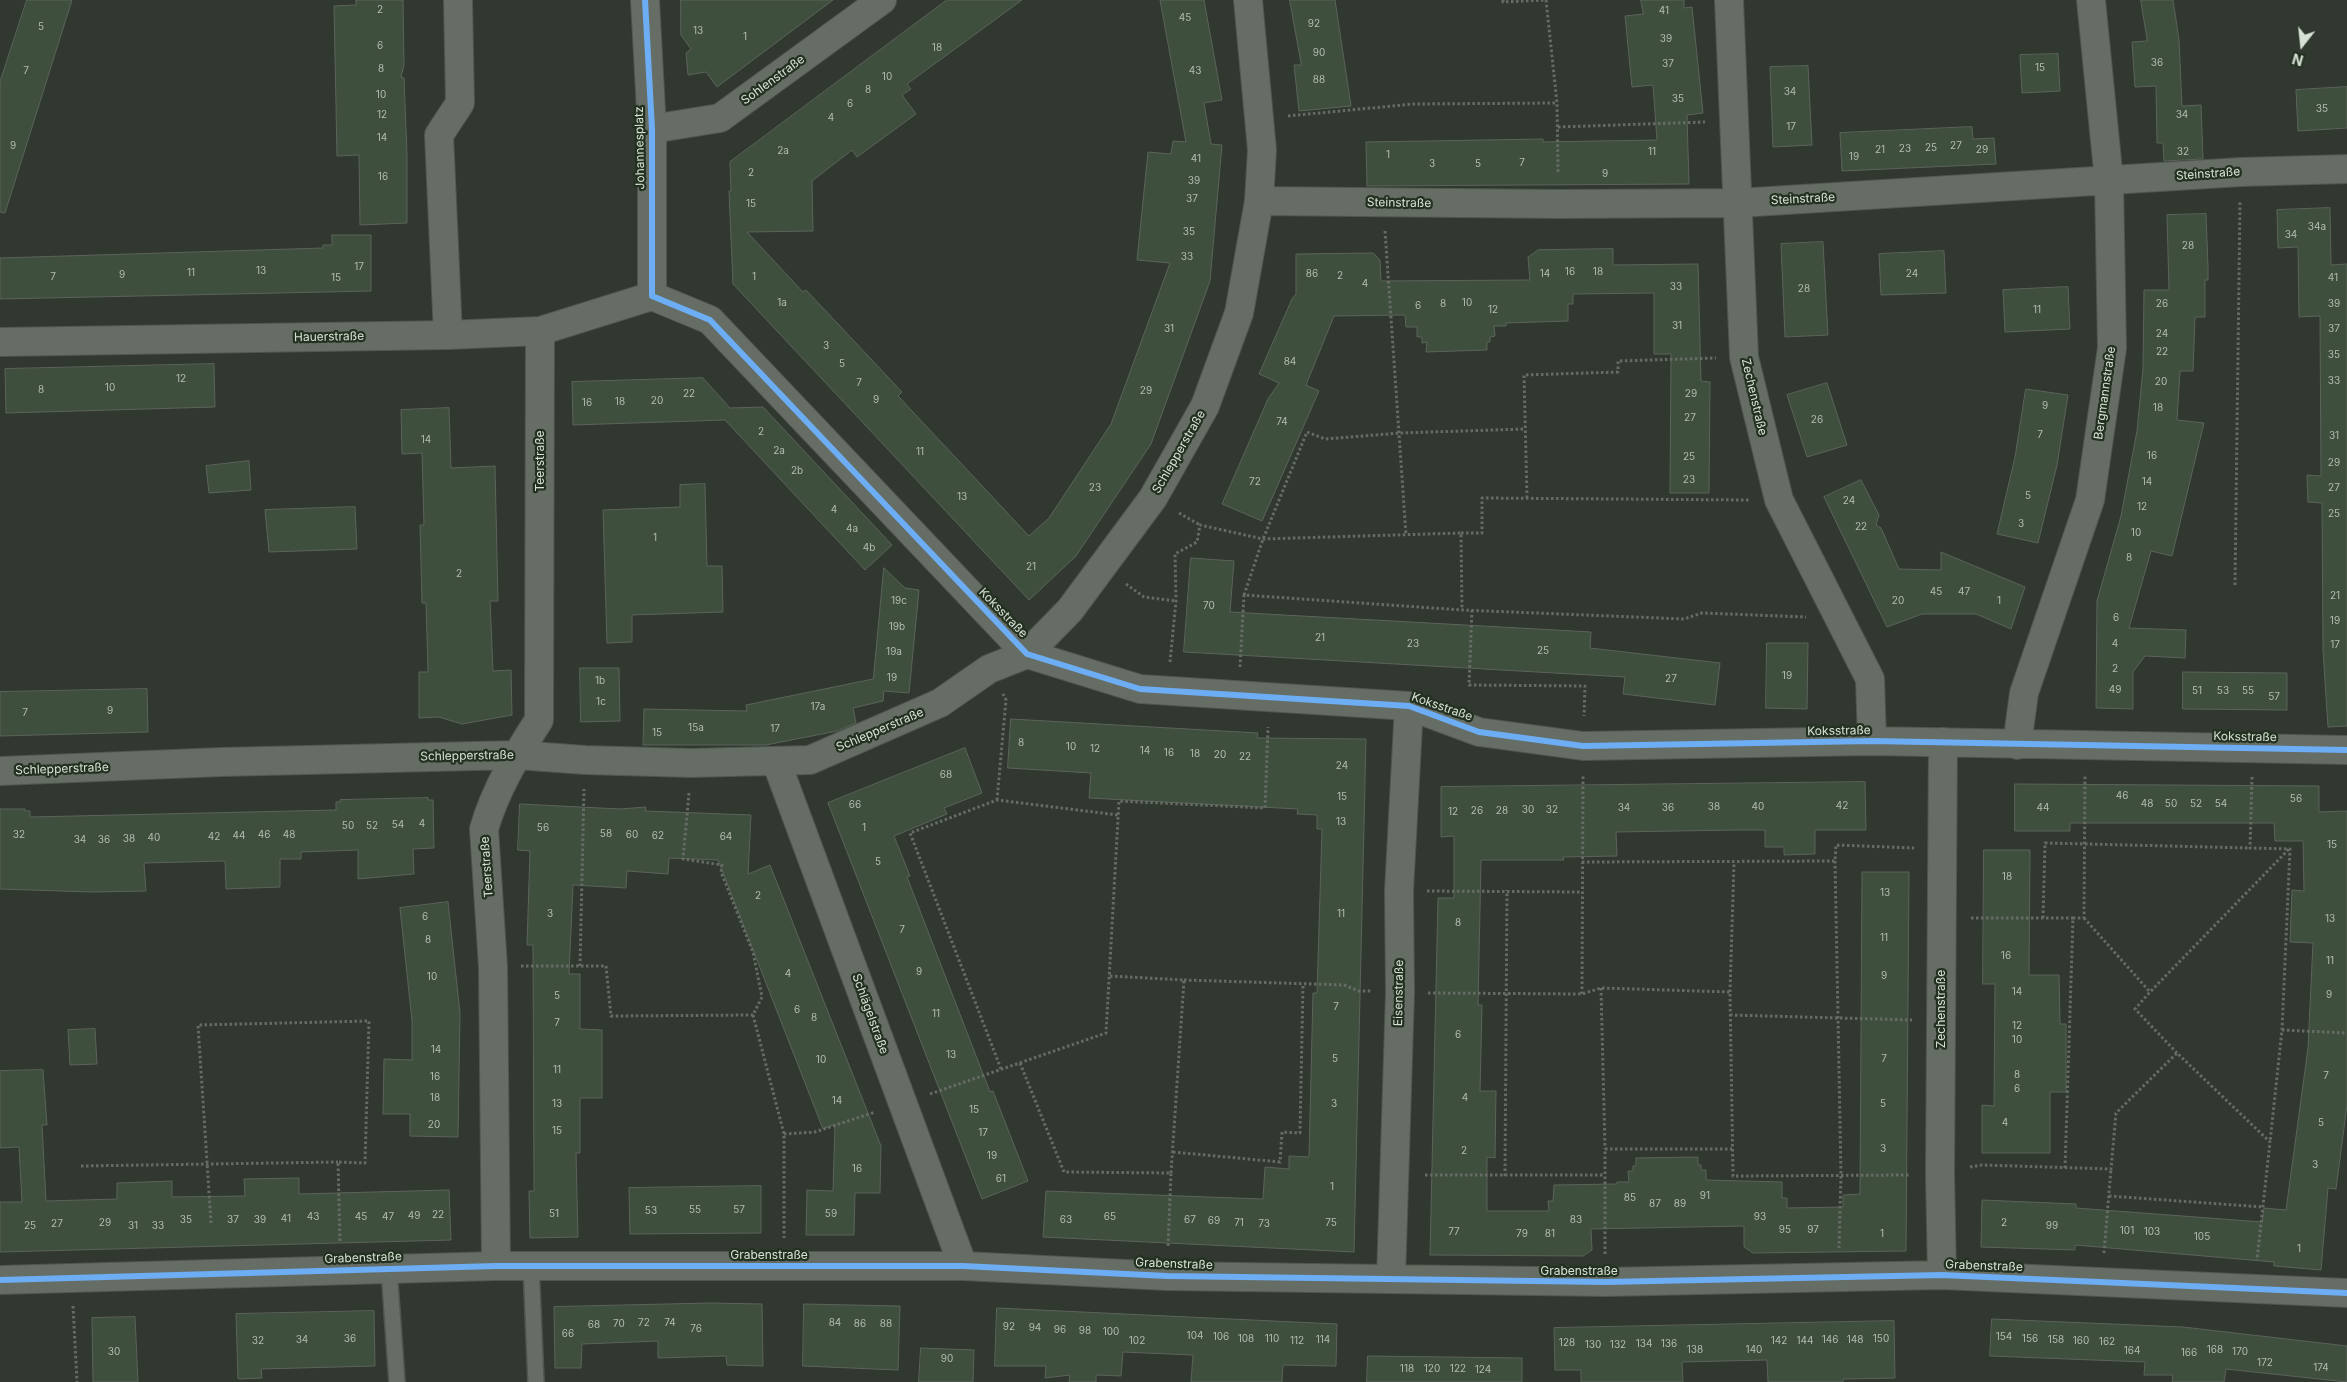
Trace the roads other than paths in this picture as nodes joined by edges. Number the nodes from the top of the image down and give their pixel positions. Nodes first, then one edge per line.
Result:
1 (458, 0) edge
2 (645, 0) edge
3 (882, 0) edge
4 (1248, 0) edge
5 (1729, 0) edge
6 (2091, 0) edge
7 (652, 129) junction
8 (2347, 169) edge
9 (2109, 181) junction
10 (1259, 201) junction
11 (1738, 203) junction
12 (652, 296) junction
13 (540, 331) junction
14 (448, 335) junction
15 (0, 342) edge
16 (1027, 654) junction
17 (1409, 706) junction
18 (1872, 741) junction
19 (1943, 742) junction
20 (2017, 745) junction
21 (2347, 750) edge
22 (517, 755) junction
23 (776, 761) junction
24 (0, 771) edge
25 (496, 1266) junction
26 (531, 1266) junction
27 (963, 1266) junction
28 (389, 1268) junction
29 (1942, 1275) junction
30 (1390, 1279) junction
31 (0, 1280) edge
32 (2347, 1293) edge
33 (396, 1382) edge
34 (536, 1382) edge

1 - 14 street
2 - 7 street, Johannesplatz
3 - 7 street, Sohlenstraße
4 - 10 street, Schlepperstraße
5 - 11 street, Zechenstraße
6 - 9 street, Bergmannstraße
7 - 12 street, Johannesplatz
8 - 9 street, Steinstraße
9 - 11 street, Steinstraße
9 - 20 street, Bergmannstraße
10 - 11 street, Steinstraße
10 - 16 street, Schlepperstraße
11 - 18 street, Zechenstraße
12 - 13 street, Hauerstraße
12 - 16 street, Koksstraße
13 - 14 street, Hauerstraße
13 - 22 street, Teerstraße
14 - 15 street, Hauerstraße
16 - 17 street, Koksstraße
16 - 23 street, Schlepperstraße
17 - 18 street, Koksstraße
17 - 30 street, Eisenstraße
18 - 19 street, Koksstraße
19 - 20 street, Koksstraße
19 - 29 street, Zechenstraße
20 - 21 street, Koksstraße
22 - 23 street, Schlepperstraße
22 - 24 street, Schlepperstraße
22 - 25 street, Teerstraße
23 - 27 street, Schlägelstraße
25 - 26 street, Grabenstraße
25 - 28 street, Grabenstraße
26 - 27 street, Grabenstraße
26 - 34 lane
27 - 30 street, Grabenstraße
28 - 31 street, Grabenstraße
28 - 33 lane
29 - 30 street, Grabenstraße
29 - 32 street, Grabenstraße

